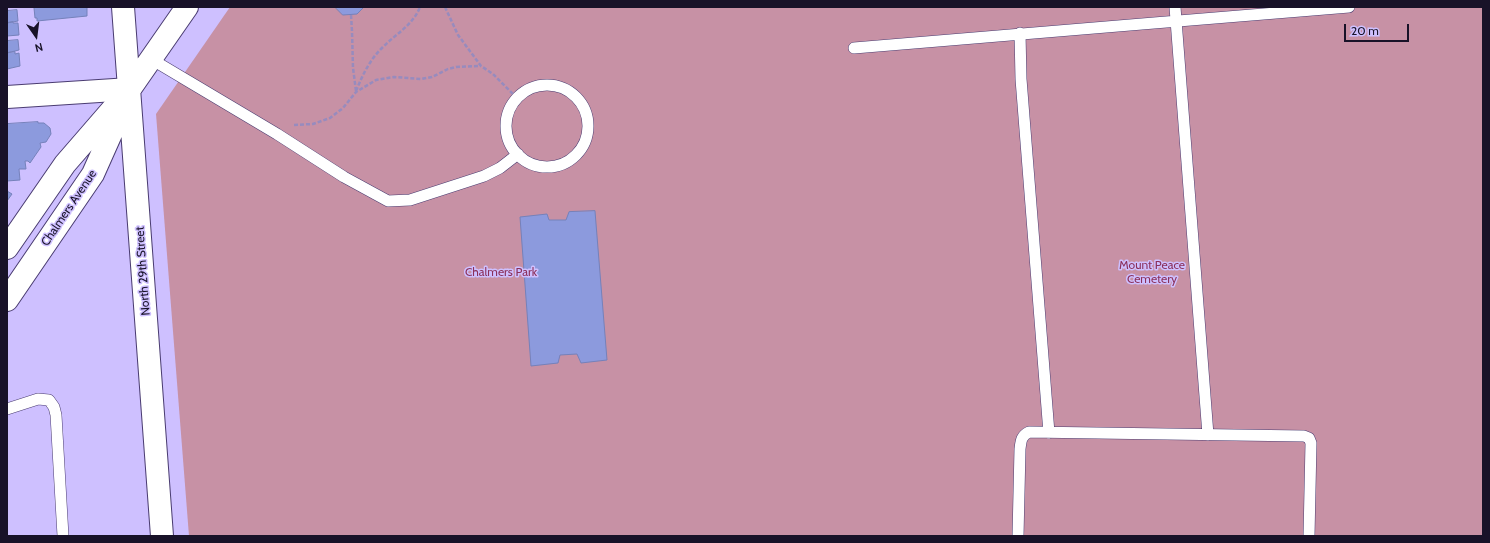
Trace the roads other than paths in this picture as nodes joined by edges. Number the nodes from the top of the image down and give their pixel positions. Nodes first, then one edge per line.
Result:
1 (123, 7) edge
2 (187, 7) edge
3 (1175, 7) edge
4 (1350, 7) edge
5 (1176, 22) junction
6 (1020, 33) junction
7 (854, 48) dead end
8 (151, 59) junction
9 (130, 89) junction
10 (7, 97) edge
11 (518, 154) junction
12 (7, 248) edge
13 (7, 300) edge
14 (7, 409) edge
15 (1049, 433) junction
16 (1208, 435) junction
17 (63, 536) edge
18 (162, 536) edge
19 (1018, 536) edge
20 (1309, 536) edge

1 - 9 street, North 29th Street
2 - 8 street, Chalmers Avenue
3 - 5 lane
4 - 5 lane
5 - 6 lane
5 - 16 lane
6 - 7 lane
6 - 15 lane
8 - 9 street, Chalmers Avenue
8 - 11 lane
9 - 10 street
9 - 12 street, Chalmers Avenue
9 - 13 street, Chalmers Avenue
9 - 18 street, North 29th Street
11 - 11 lane
14 - 17 lane
15 - 16 lane
15 - 19 lane
16 - 20 lane

